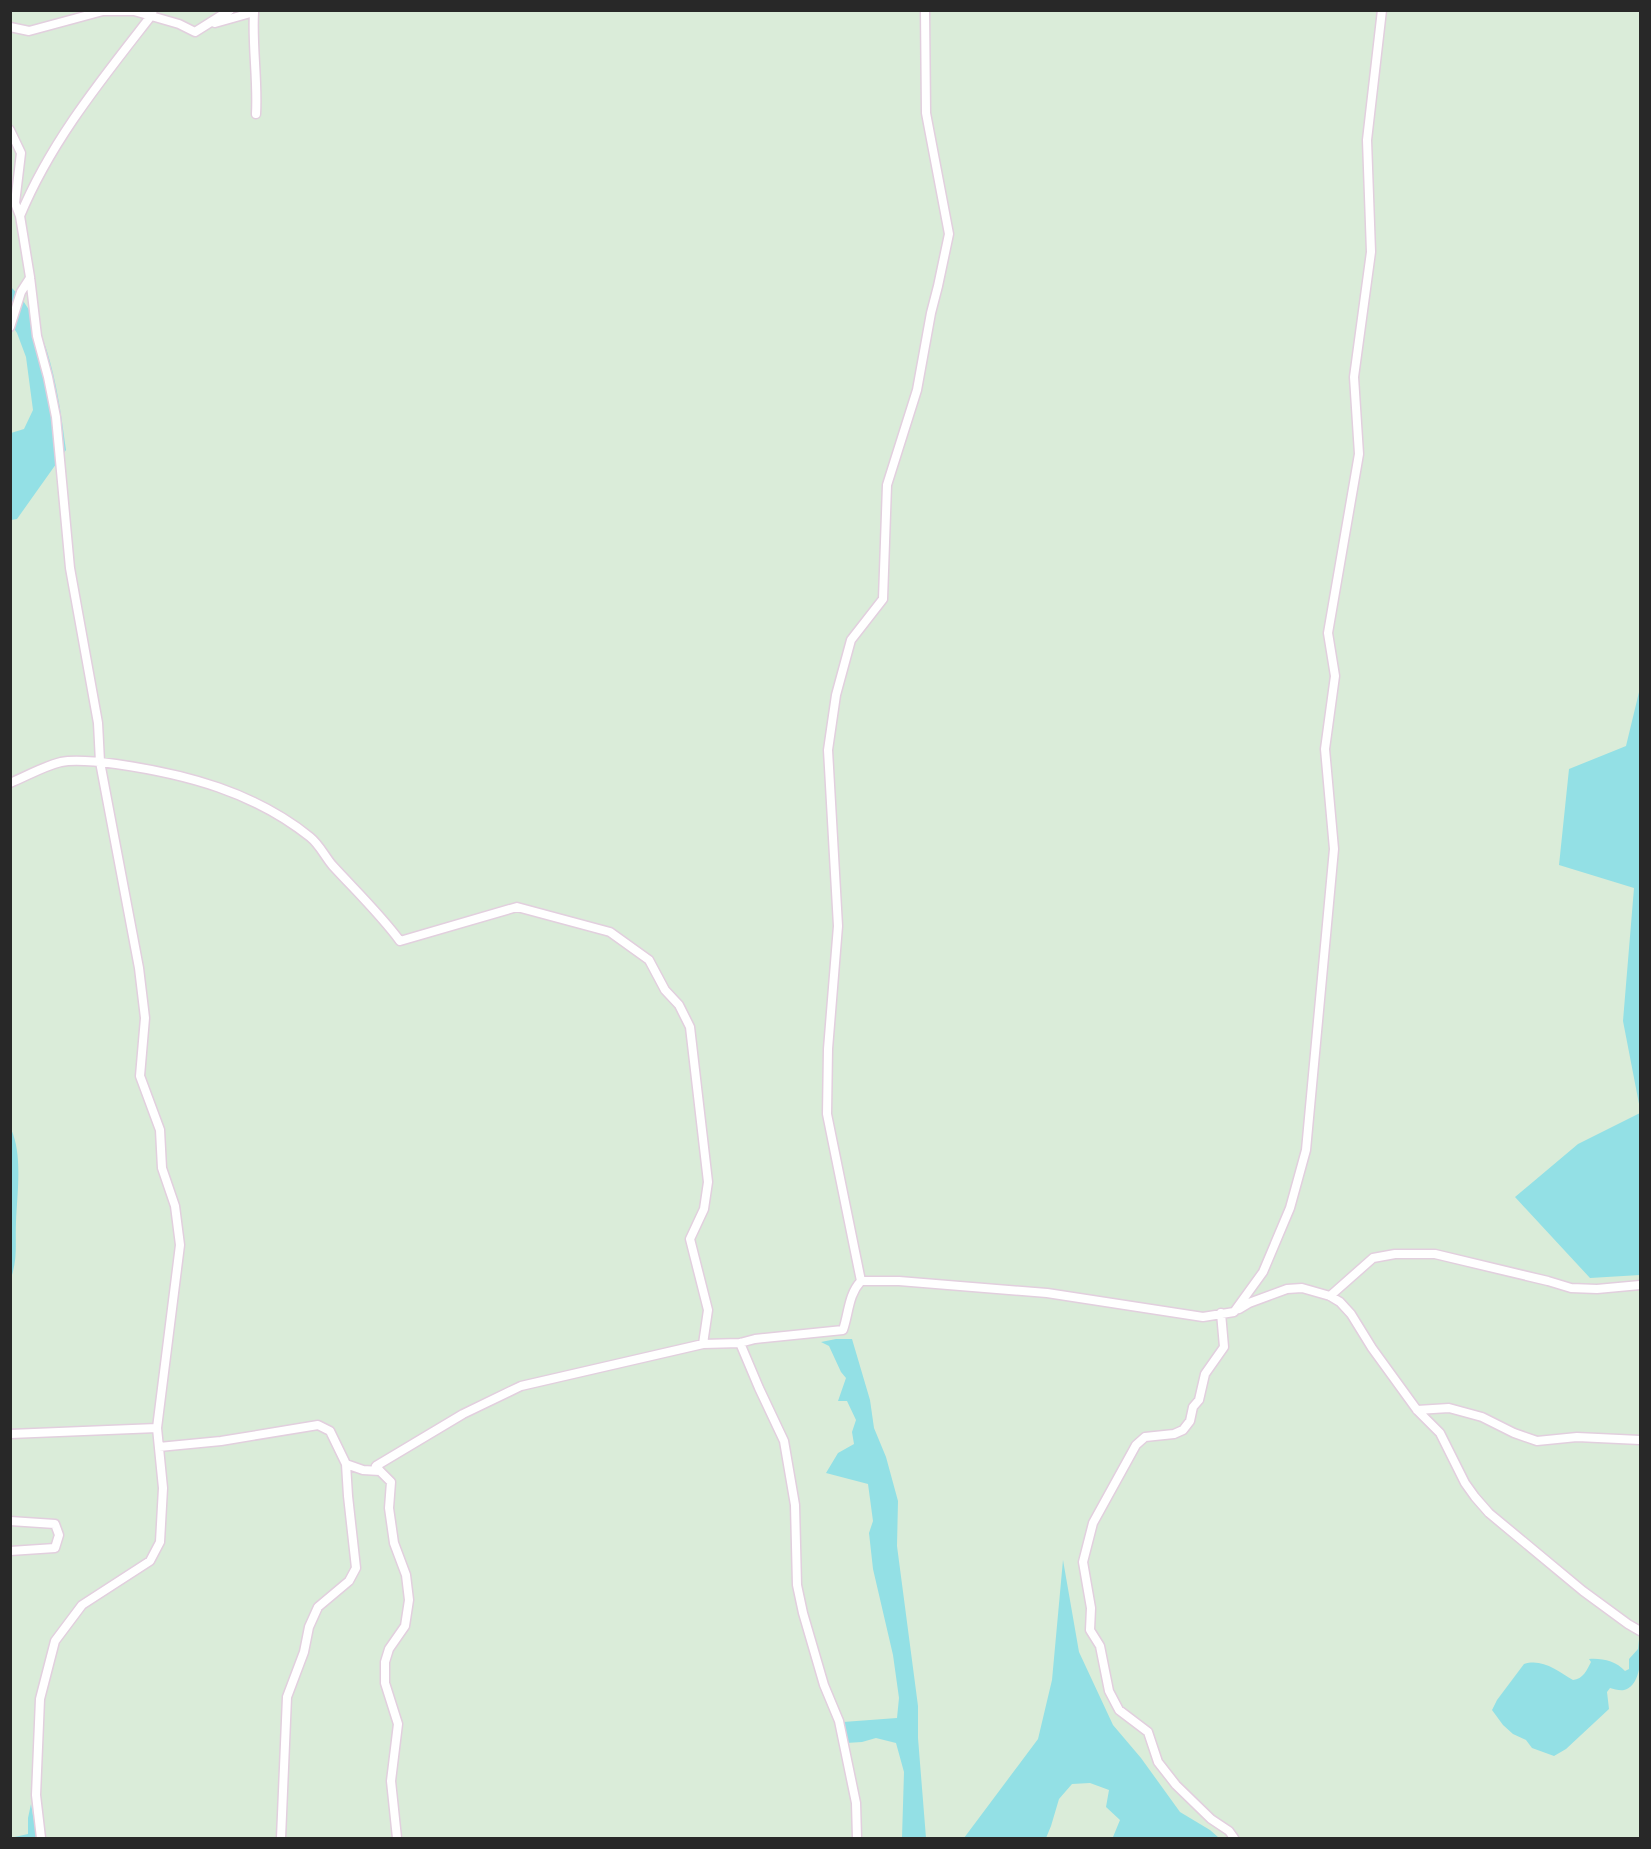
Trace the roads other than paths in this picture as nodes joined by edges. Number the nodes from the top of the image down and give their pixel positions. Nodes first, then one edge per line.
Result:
1 (230, 10) edge
2 (925, 10) edge
3 (1382, 10) edge
4 (254, 11) edge
5 (152, 13) edge
6 (207, 26) junction
7 (10, 27) edge
8 (256, 114) dead end
9 (10, 130) edge
10 (20, 216) junction
11 (30, 277) junction
12 (10, 327) edge
13 (100, 762) junction
14 (10, 783) edge
15 (861, 1281) junction
16 (1641, 1285) edge
17 (1330, 1296) junction
18 (1234, 1312) junction
19 (1221, 1313) junction
20 (740, 1343) junction
21 (704, 1344) junction
22 (1417, 1410) junction
23 (157, 1428) junction
24 (10, 1434) edge
25 (1641, 1440) edge
26 (159, 1448) junction
27 (346, 1464) junction
28 (376, 1466) junction
29 (10, 1521) edge
30 (10, 1551) edge
31 (1641, 1631) edge
32 (41, 1839) edge
33 (281, 1839) edge
34 (397, 1839) edge
35 (857, 1839) edge
36 (1234, 1839) edge

1 - 6 street
2 - 15 street
3 - 18 street
4 - 6 street
4 - 8 street
5 - 6 street
5 - 7 street
5 - 10 street
9 - 10 street
10 - 11 street
11 - 12 street
11 - 13 street
13 - 14 street
13 - 21 street
13 - 23 street
15 - 19 street
15 - 20 street
16 - 17 street
17 - 18 street
17 - 22 street
18 - 19 street
19 - 36 street
20 - 21 street
20 - 35 street
21 - 28 street
22 - 25 street
22 - 31 street
23 - 24 street
23 - 26 street
26 - 27 street
26 - 32 street
27 - 28 street
27 - 33 street
28 - 34 street
29 - 30 street

